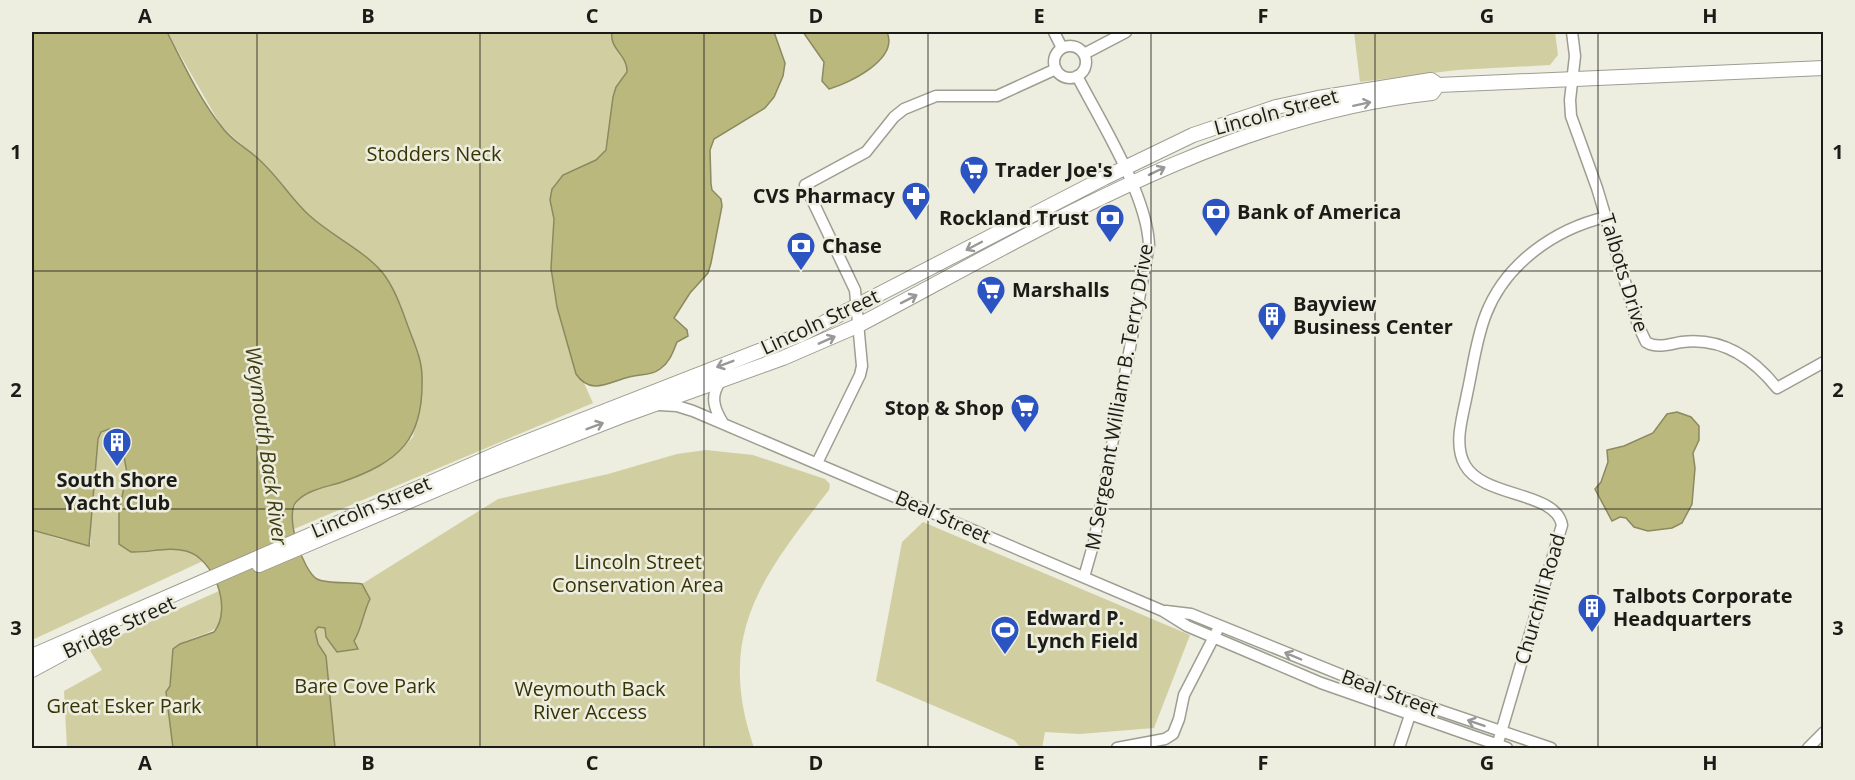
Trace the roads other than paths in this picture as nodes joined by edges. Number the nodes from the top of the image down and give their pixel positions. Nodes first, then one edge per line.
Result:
1 (1054, 32) edge
2 (1126, 32) edge
3 (1572, 32) edge
4 (1062, 48) junction
5 (1084, 54) junction
6 (1824, 68) edge
7 (1056, 69) junction
8 (1077, 76) junction
9 (1572, 79) junction
10 (1438, 85) junction
11 (1124, 168) junction
12 (1132, 183) junction
13 (1606, 217) junction
14 (856, 308) junction
15 (857, 326) junction
16 (1824, 362) edge
17 (720, 382) junction
18 (653, 405) junction
19 (723, 423) junction
20 (817, 463) junction
21 (306, 539) junction
22 (1084, 577) junction
23 (204, 584) junction
24 (1163, 611) junction
25 (1220, 626) junction
26 (1214, 638) junction
27 (32, 656) edge
28 (32, 670) edge
29 (1414, 702) junction
30 (1411, 715) junction
31 (1501, 732) junction
32 (1824, 732) edge
33 (1502, 747) edge
34 (1117, 748) edge
35 (1400, 748) edge
36 (1551, 748) edge
37 (1808, 748) edge

1 - 4 street
2 - 5 street
3 - 9 street, Talbots Drive
4 - 5 street
4 - 7 street
5 - 8 street
6 - 9 main road, Lincoln Street
7 - 8 street
7 - 14 street
8 - 11 street, M Sergeant William B. Terry Drive
9 - 10 main road, Lincoln Street
9 - 13 street, Talbots Drive
10 - 11 main road, Lincoln Street
12 -> 10 main road, Lincoln Street
11 - 12 street, M Sergeant William B. Terry Drive
11 -> 14 main road, Lincoln Street
15 -> 12 main road, Lincoln Street
12 - 22 street, M Sergeant William B. Terry Drive
13 - 16 street, Talbots Drive
13 - 31 street, Churchill Road
14 - 15 street
14 -> 21 main road, Lincoln Street
17 -> 15 main road, Lincoln Street
15 - 20 street
17 - 18 main road, Lincoln Street
17 - 19 street
18 - 19 street, Beal Street
21 -> 18 main road, Lincoln Street
19 - 20 street, Beal Street
20 - 22 street, Beal Street
21 - 23 main road, Lincoln Street
22 - 24 street, Beal Street
23 - 27 main road, Bridge Street
23 - 28 main road, Bridge Street
24 - 25 street, Beal Street
24 - 26 street, Beal Street
25 - 26 street
29 -> 25 street, Beal Street
26 - 30 street, Beal Street
26 - 34 street
29 - 30 street
31 -> 29 street, Beal Street
30 - 33 street, Beal Street
30 - 35 street
31 - 33 street, Churchill Road
31 - 36 street, Beal Street
32 - 37 street

